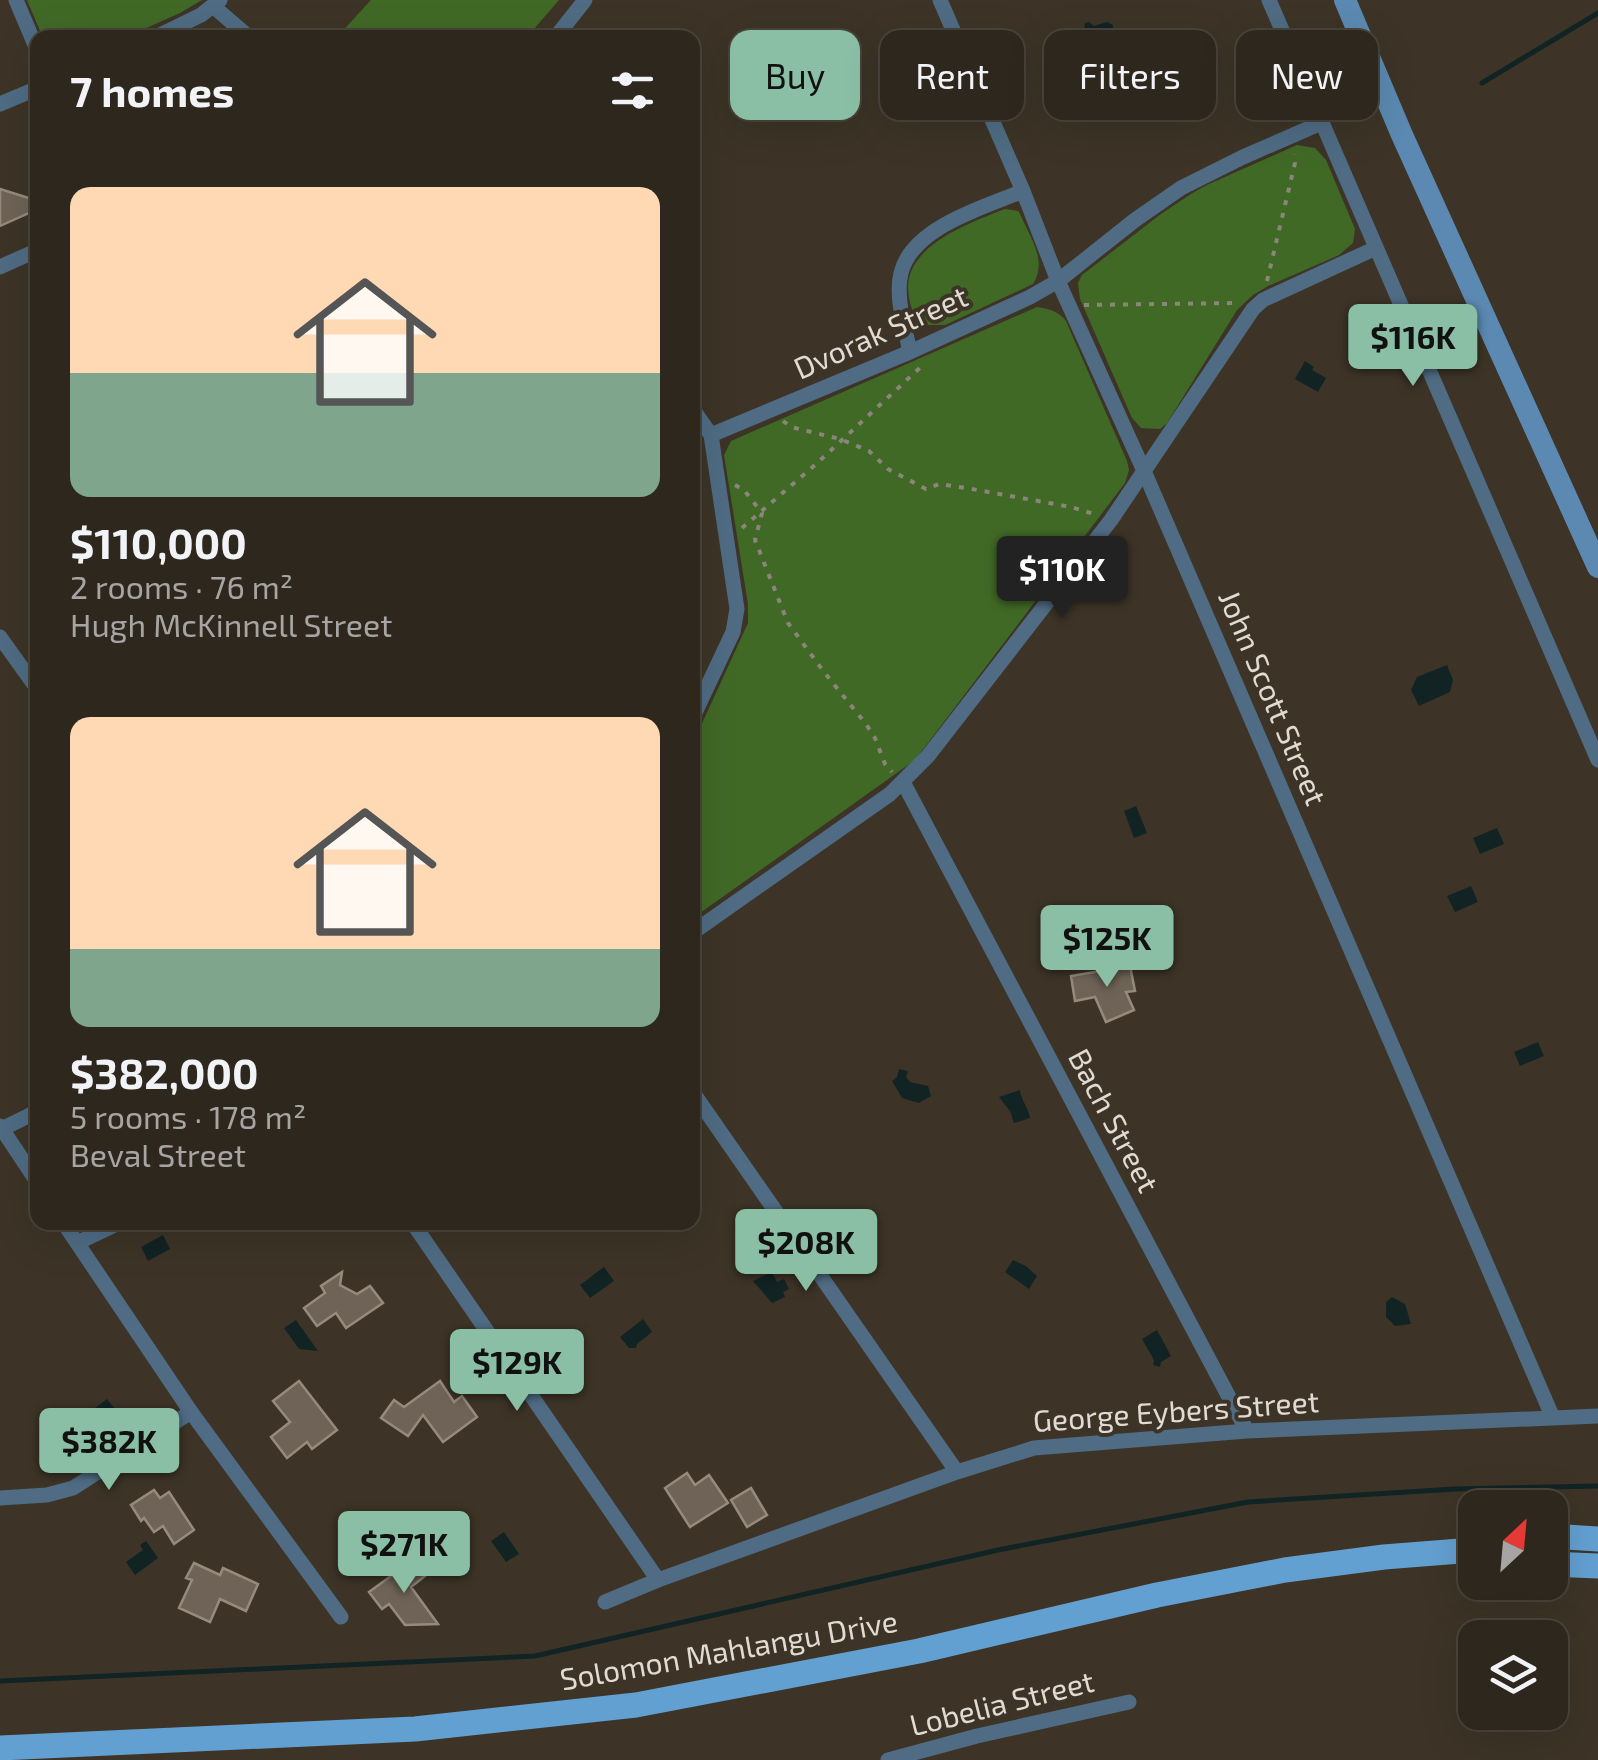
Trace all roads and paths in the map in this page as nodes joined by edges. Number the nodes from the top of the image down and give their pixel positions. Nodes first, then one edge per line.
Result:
1 (16, 0) edge
2 (586, 0) edge
3 (940, 0) edge
4 (1269, 0) edge
5 (1345, 0) edge
6 (217, 3) edge
7 (168, 30) edge
8 (242, 30) edge
9 (561, 30) edge
10 (30, 33) edge
11 (30, 91) edge
12 (0, 104) edge
13 (1322, 123) junction
14 (1294, 135) junction
15 (1023, 192) junction
16 (1376, 248) junction
17 (30, 253) edge
18 (0, 266) edge
19 (1058, 281) junction
20 (1258, 305) junction
21 (1070, 308) junction
22 (942, 337) junction
23 (910, 352) junction
24 (770, 411) junction
25 (700, 419) edge
26 (711, 435) junction
27 (840, 439) junction
28 (1144, 471) junction
29 (716, 474) junction
30 (760, 510) junction
31 (1111, 520) junction
32 (727, 540) junction
33 (1598, 567) edge
34 (0, 637) edge
35 (30, 679) edge
36 (700, 701) edge
37 (1598, 760) edge
38 (903, 782) junction
39 (700, 927) edge
40 (700, 1103) edge
41 (30, 1115) edge
42 (1, 1128) edge
43 (30, 1171) edge
44 (68, 1230) edge
45 (105, 1230) edge
46 (417, 1230) edge
47 (77, 1244) junction
48 (191, 1412) junction
49 (1598, 1416) edge
50 (1552, 1418) junction
51 (1247, 1432) junction
52 (957, 1472) junction
53 (0, 1498) edge
54 (1568, 1537) edge
55 (1598, 1539) edge
56 (1458, 1552) edge
57 (1568, 1565) edge
58 (1598, 1566) edge
59 (658, 1580) junction
60 (604, 1602) dead end
61 (341, 1617) dead end
62 (1128, 1702) dead end
63 (0, 1748) edge
64 (888, 1760) edge

1 - 10 street
2 - 9 street
3 - 15 street, John Scott Street
4 - 13 street
5 - 33 main road
6 - 7 street
6 - 8 street
11 - 12 street
13 - 14 street, Dvorak Street
13 - 16 street
14 - 19 street, Dvorak Street
14 - 20 path
15 - 19 street, John Scott Street
15 - 23 street
16 - 20 street
16 - 37 street
17 - 18 street
19 - 21 street, John Scott Street
19 - 22 street, Dvorak Street
20 - 21 path
20 - 28 street
21 - 28 street, John Scott Street
22 - 23 street, Dvorak Street
22 - 27 path
23 - 24 street, Dvorak Street
24 - 26 street, Dvorak Street
24 - 27 path
25 - 26 street
26 - 29 street
27 - 30 path
27 - 31 path
28 - 31 street
28 - 50 street, John Scott Street
29 - 30 path
29 - 32 street
30 - 32 path
30 - 38 path
31 - 38 street
32 - 36 street
34 - 35 street
38 - 39 street
38 - 51 street, Bach Street
40 - 52 street
41 - 42 street
42 - 43 street
44 - 47 street
45 - 47 street
46 - 59 street
47 - 48 street
48 - 53 street
48 - 61 street
49 - 50 street, George Eybers Street
50 - 51 street, George Eybers Street
51 - 52 street, George Eybers Street
52 - 59 street, George Eybers Street
54 - 55 main road
56 - 63 main road, Solomon Mahlangu Drive
57 - 58 main road
59 - 60 street, George Eybers Street
62 - 64 street, Lobelia Street

